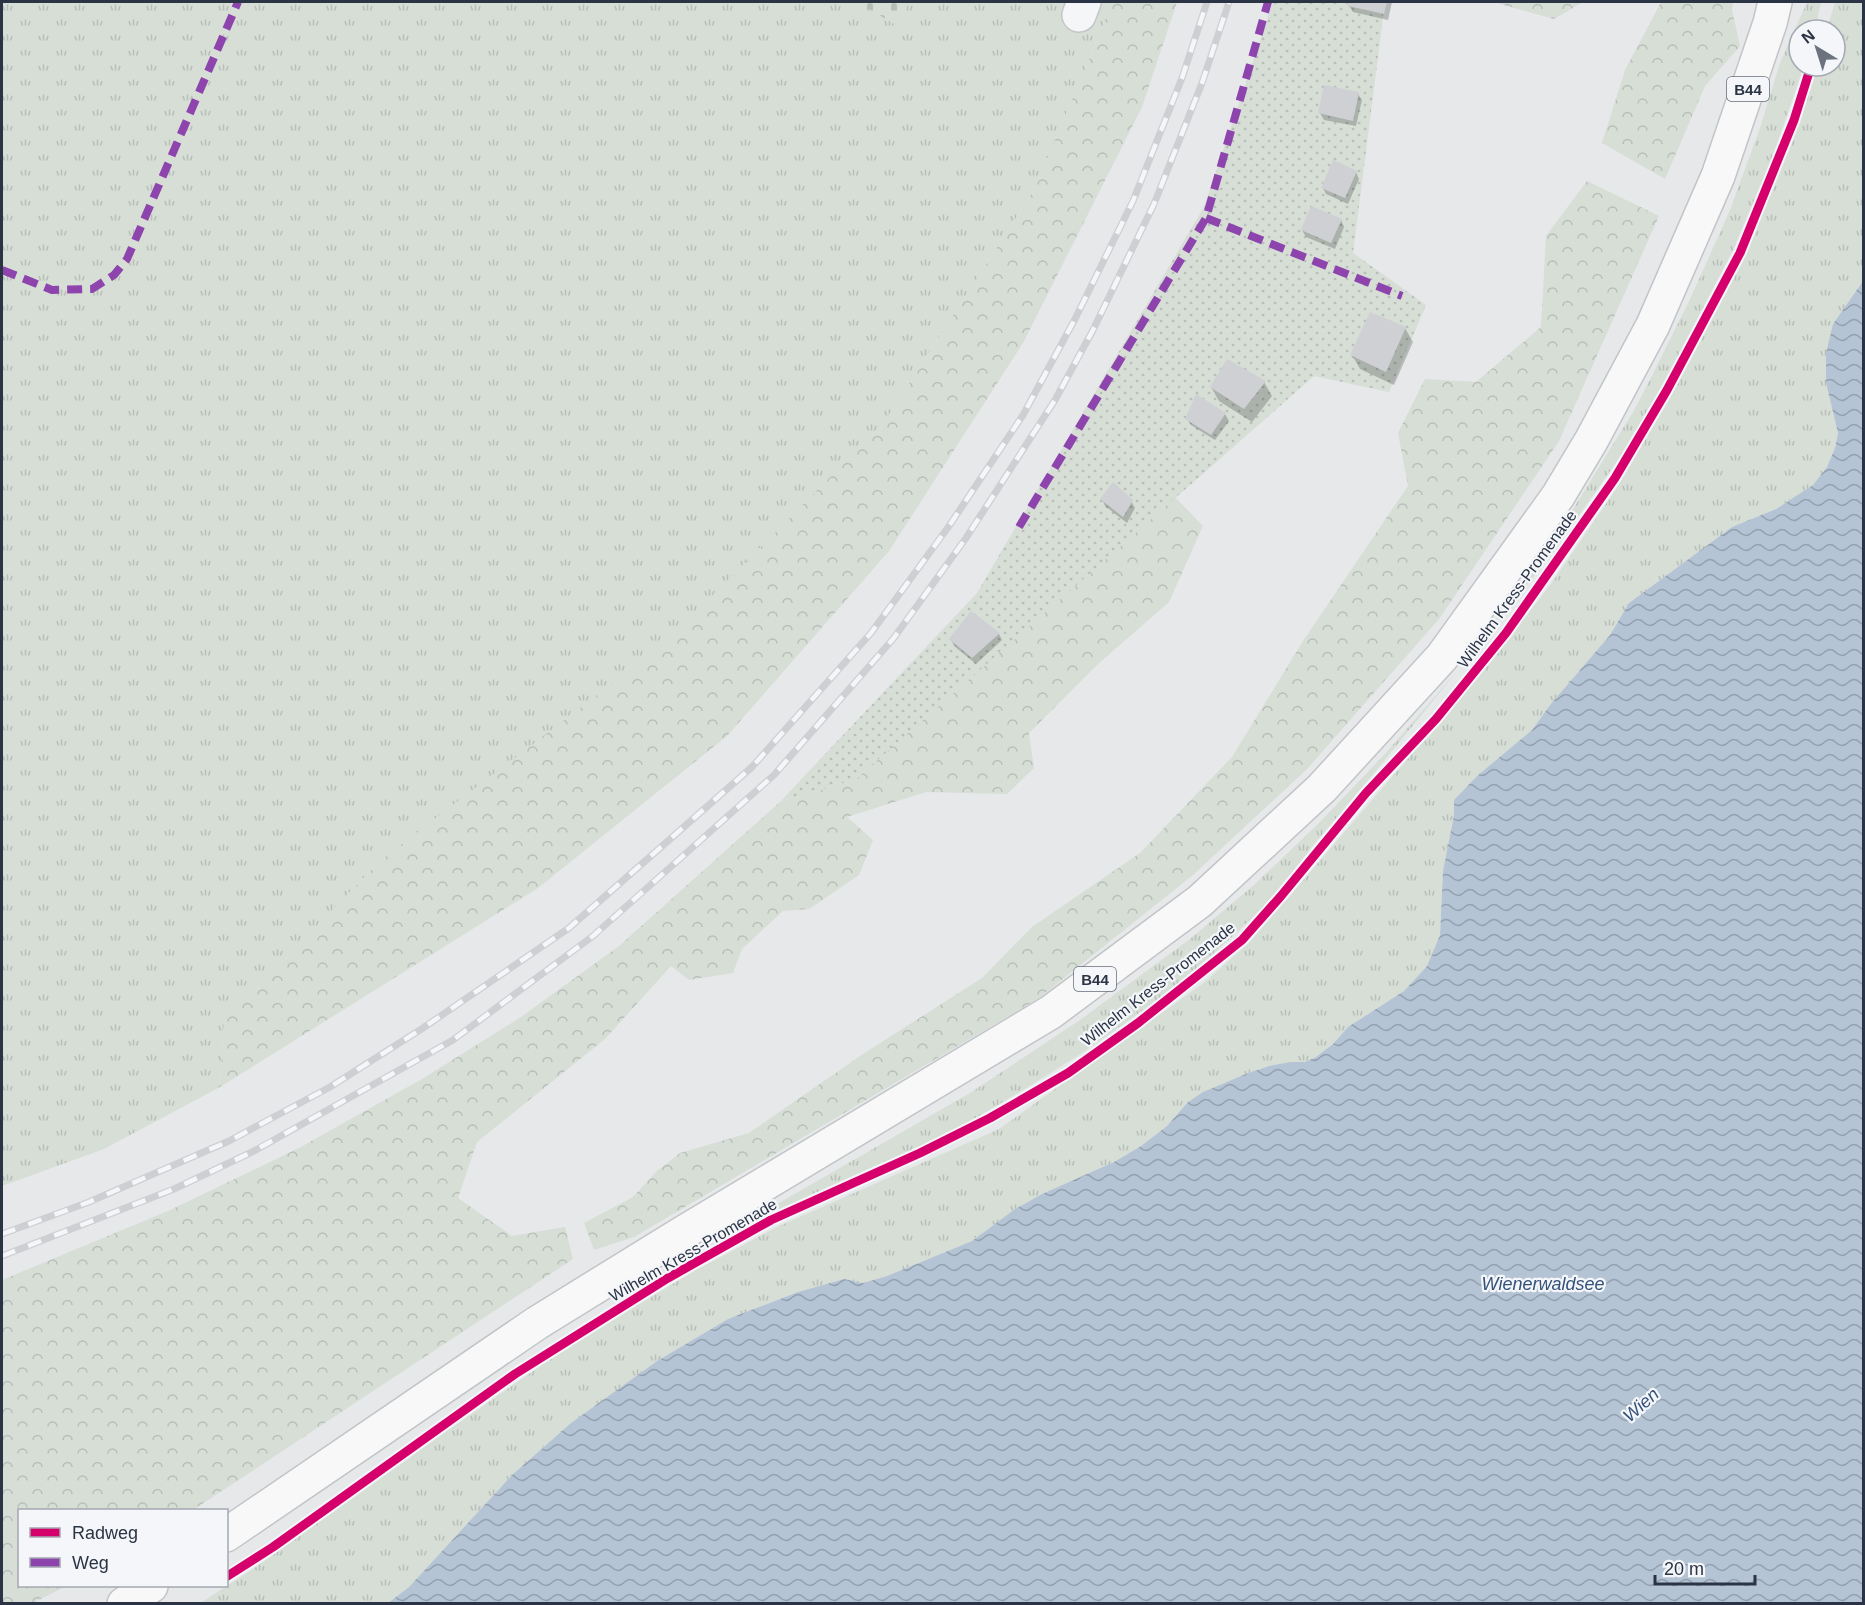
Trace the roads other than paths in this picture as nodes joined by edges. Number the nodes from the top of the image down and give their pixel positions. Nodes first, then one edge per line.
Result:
1 (1775, 2) edge
2 (228, 1534) edge
3 (150, 1587) edge
4 (124, 1604) edge

1 - 2 main road, B44
3 - 4 main road

